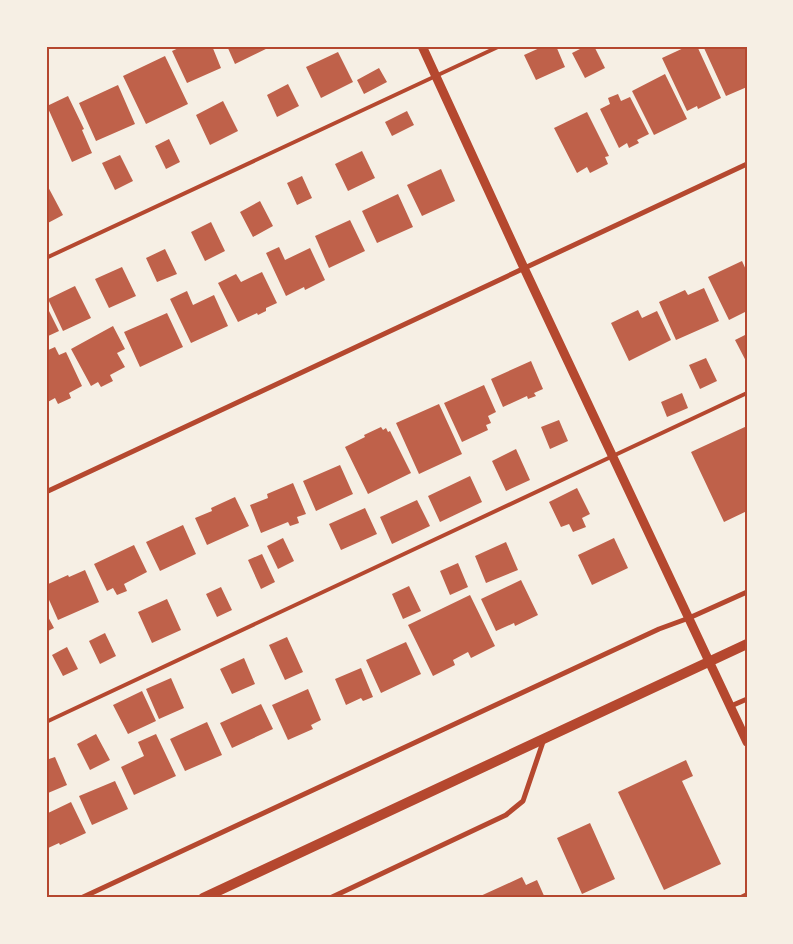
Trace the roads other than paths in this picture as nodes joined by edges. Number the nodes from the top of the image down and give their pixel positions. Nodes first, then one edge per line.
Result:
1 (422, 46) edge
2 (500, 46) edge
3 (436, 76) junction
4 (747, 164) edge
5 (46, 258) edge
6 (524, 268) junction
7 (747, 393) edge
8 (613, 456) junction
9 (46, 492) edge
10 (747, 592) edge
11 (689, 618) junction
12 (747, 644) edge
13 (708, 661) junction
14 (747, 699) edge
15 (731, 706) junction
16 (46, 722) edge
17 (545, 737) junction
18 (747, 742) edge
19 (747, 894) edge
20 (81, 898) edge
21 (203, 898) edge
22 (330, 898) edge
23 (738, 898) edge

1 - 3 street
2 - 3 lane
3 - 5 lane
3 - 6 street
4 - 6 street
6 - 8 street
6 - 9 street
7 - 8 lane
8 - 11 street
8 - 16 lane
10 - 11 street
11 - 13 street
11 - 20 street
12 - 13 main road
13 - 15 street
13 - 17 main road
14 - 15 street
15 - 18 street
17 - 21 main road
17 - 22 street
19 - 23 lane

